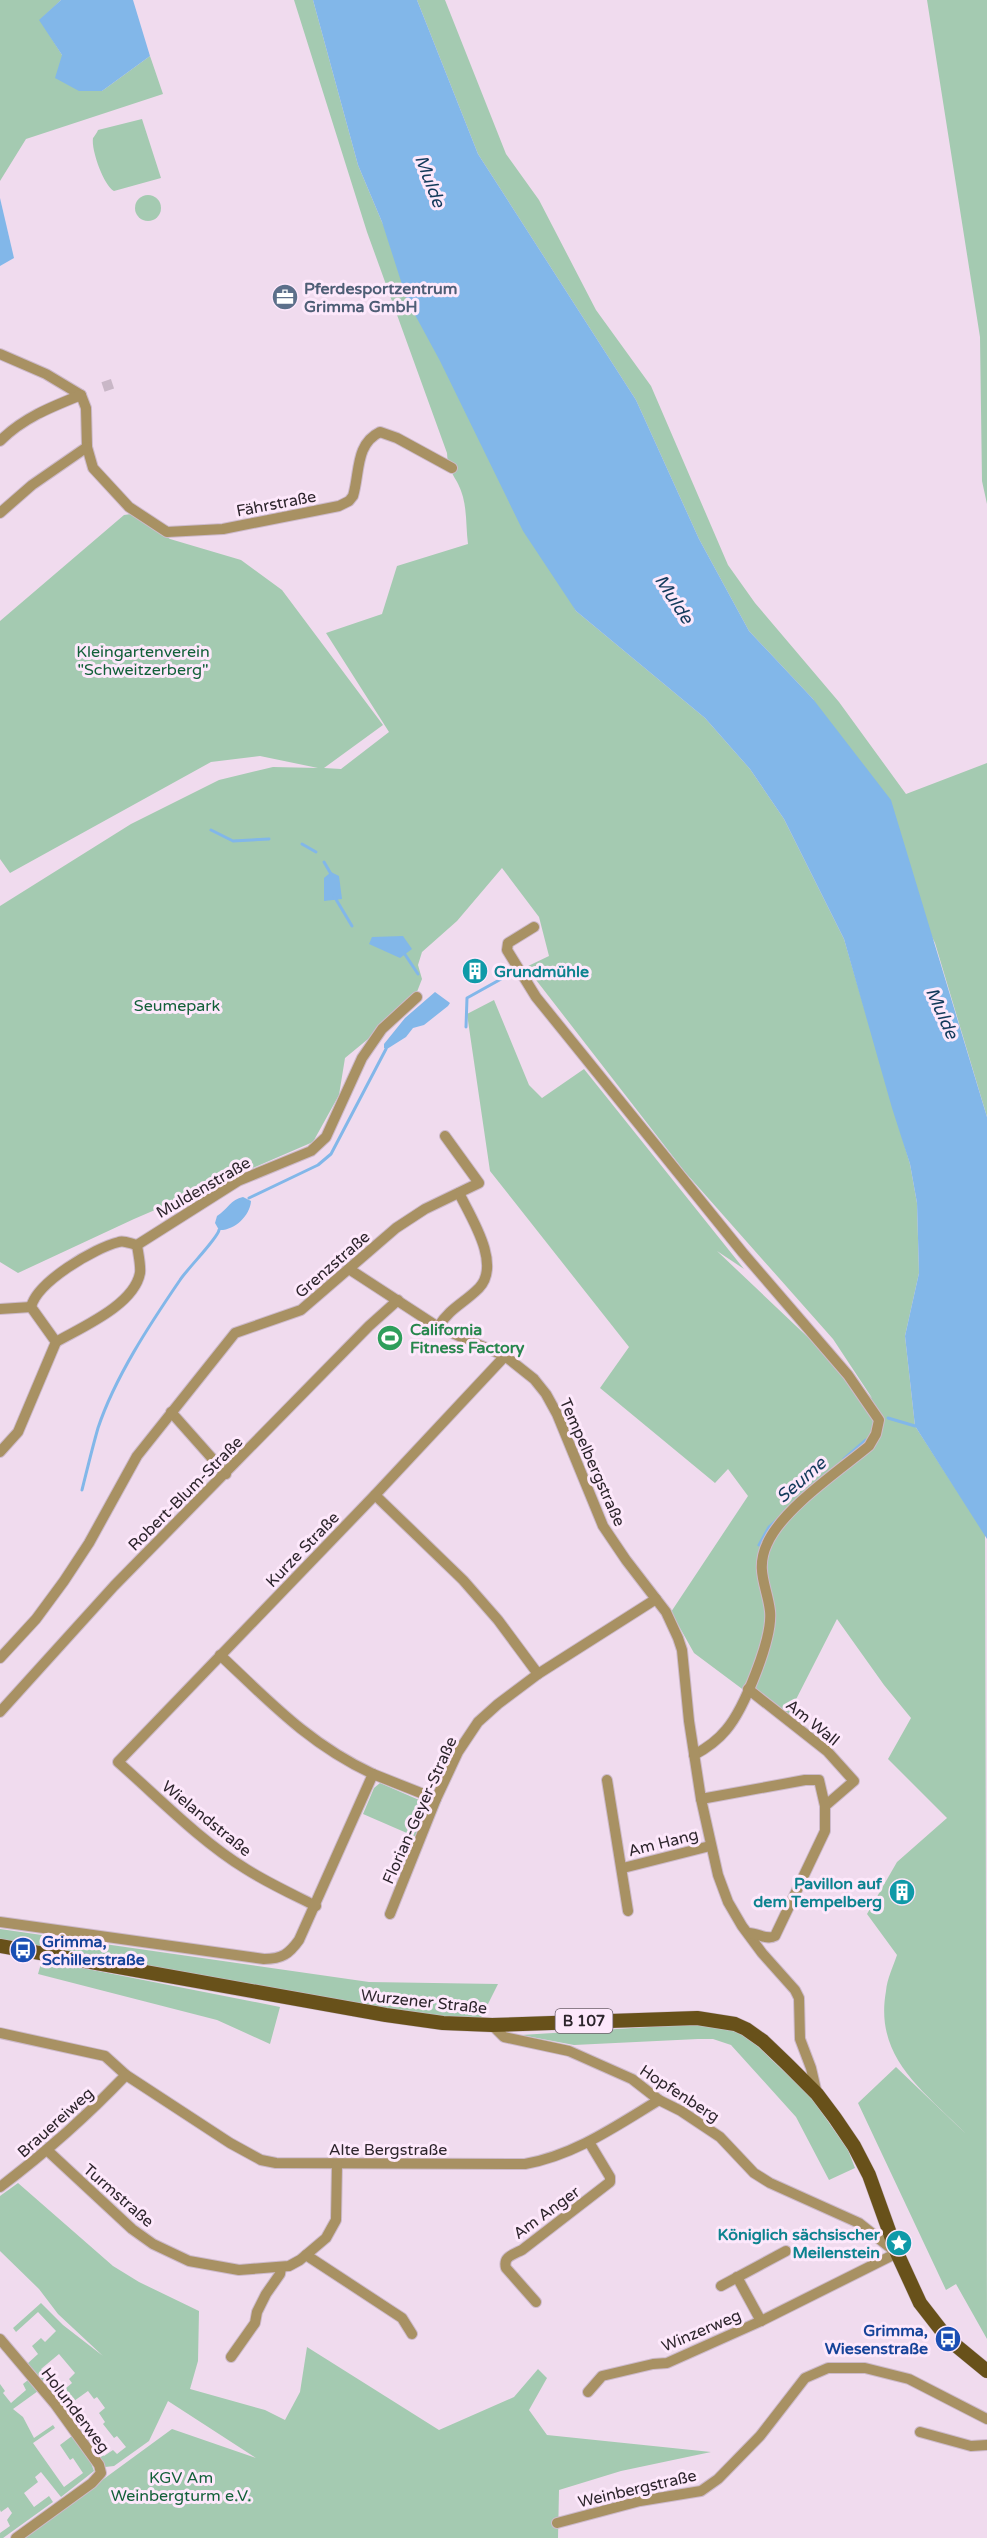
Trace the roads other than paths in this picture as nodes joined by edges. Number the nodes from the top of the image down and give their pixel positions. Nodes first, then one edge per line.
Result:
1 (0, 354) edge
2 (81, 394) junction
3 (0, 441) edge
4 (87, 447) junction
5 (452, 468) dead end
6 (0, 513) edge
7 (534, 927) dead end
8 (417, 996) dead end
9 (445, 1136) dead end
10 (459, 1193) junction
11 (137, 1245) junction
12 (349, 1269) junction
13 (398, 1300) junction
14 (31, 1307) junction
15 (0, 1309) edge
16 (438, 1327) junction
17 (56, 1342) junction
18 (505, 1356) junction
19 (171, 1412) junction
20 (0, 1452) edge
21 (226, 1474) junction
22 (375, 1495) junction
23 (656, 1599) junction
24 (220, 1655) junction
25 (0, 1658) edge
26 (538, 1674) junction
27 (748, 1689) junction
28 (0, 1712) edge
29 (694, 1755) junction
30 (118, 1762) joint
31 (373, 1774) junction
32 (607, 1780) dead end
33 (436, 1799) junction
34 (701, 1799) junction
35 (825, 1806) junction
36 (710, 1846) junction
37 (622, 1868) junction
38 (316, 1906) junction
39 (628, 1911) dead end
40 (390, 1914) dead end
41 (0, 1922) edge
42 (747, 1933) junction
43 (0, 1946) edge
44 (492, 2025) junction
45 (0, 2033) edge
46 (126, 2075) junction
47 (816, 2094) junction
48 (659, 2100) junction
49 (589, 2142) junction
50 (48, 2151) junction
51 (337, 2164) junction
52 (0, 2187) edge
53 (786, 2251) dead end
54 (897, 2253) junction
55 (306, 2255) junction
56 (281, 2268) junction
57 (737, 2277) junction
58 (721, 2286) dead end
59 (536, 2302) dead end
60 (761, 2321) junction
61 (412, 2334) dead end
62 (0, 2339) edge
63 (231, 2357) dead end
64 (987, 2371) edge
65 (588, 2392) dead end
66 (987, 2419) edge
67 (920, 2432) dead end
68 (987, 2445) edge
69 (557, 2523) dead end
70 (16, 2538) edge

1 - 2 street
2 - 3 street
2 - 4 street
4 - 5 street, Fährstraße
4 - 6 street
7 - 27 street
8 - 11 street, Muldenstraße
9 - 10 street, Grenzstraße
10 - 12 street, Grenzstraße
10 - 16 street
11 - 14 street, Muldenstraße
11 - 17 street
12 - 13 street, Tempelbergstraße
12 - 19 street, Grenzstraße
13 - 16 street, Tempelbergstraße
13 - 21 street, Robert-Blum-Straße
14 - 15 street
14 - 17 street
16 - 18 street, Tempelbergstraße
17 - 20 street
18 - 22 street, Kurze Straße
18 - 23 street, Tempelbergstraße
19 - 21 street
19 - 25 street, Grenzstraße
21 - 28 street, Robert-Blum-Straße
22 - 24 street, Kurze Straße
22 - 26 street
23 - 26 street, Florian-Geyer-Straße
23 - 29 street, Tempelbergstraße
24 - 30 street, Kurze Straße
24 - 31 street
26 - 33 street, Florian-Geyer-Straße
27 - 29 street
27 - 35 street, Am Wall
29 - 34 street, Tempelbergstraße
30 - 38 street, Wielandstraße
31 - 33 street
31 - 38 street
32 - 37 street, Am Hang
33 - 40 street, Florian-Geyer-Straße
34 - 35 street
34 - 36 street, Tempelbergstraße
35 - 42 street
36 - 37 street, Am Hang
36 - 42 street, Tempelbergstraße
37 - 39 street, Am Hang
38 - 41 street
42 - 47 street, Tempelbergstraße
43 - 44 main road, Wurzener Straße / B 107
44 - 47 main road, Wurzener Straße / B 107
44 - 48 street, Hopfenberg
45 - 46 street, Alte Bergstraße
46 - 50 street, Brauereiweg
46 - 51 street, Alte Bergstraße
47 - 54 main road, Wurzener Straße / B 107
48 - 49 street, Alte Bergstraße
48 - 54 street, Hopfenberg
49 - 51 street, Alte Bergstraße
49 - 59 street, Am Anger
50 - 52 street, Brauereiweg
50 - 56 street, Turmstraße
51 - 55 street, Turmstraße
53 - 57 street, Winzerweg
54 - 60 street, Winzerweg
54 - 64 main road, Wurzener Straße / B 107
55 - 56 street, Turmstraße
55 - 61 street
56 - 63 street
57 - 58 street, Winzerweg
57 - 60 street, Winzerweg
60 - 65 street, Winzerweg
62 - 70 street, Holunderweg
66 - 69 street, Weinbergstraße
67 - 68 street

